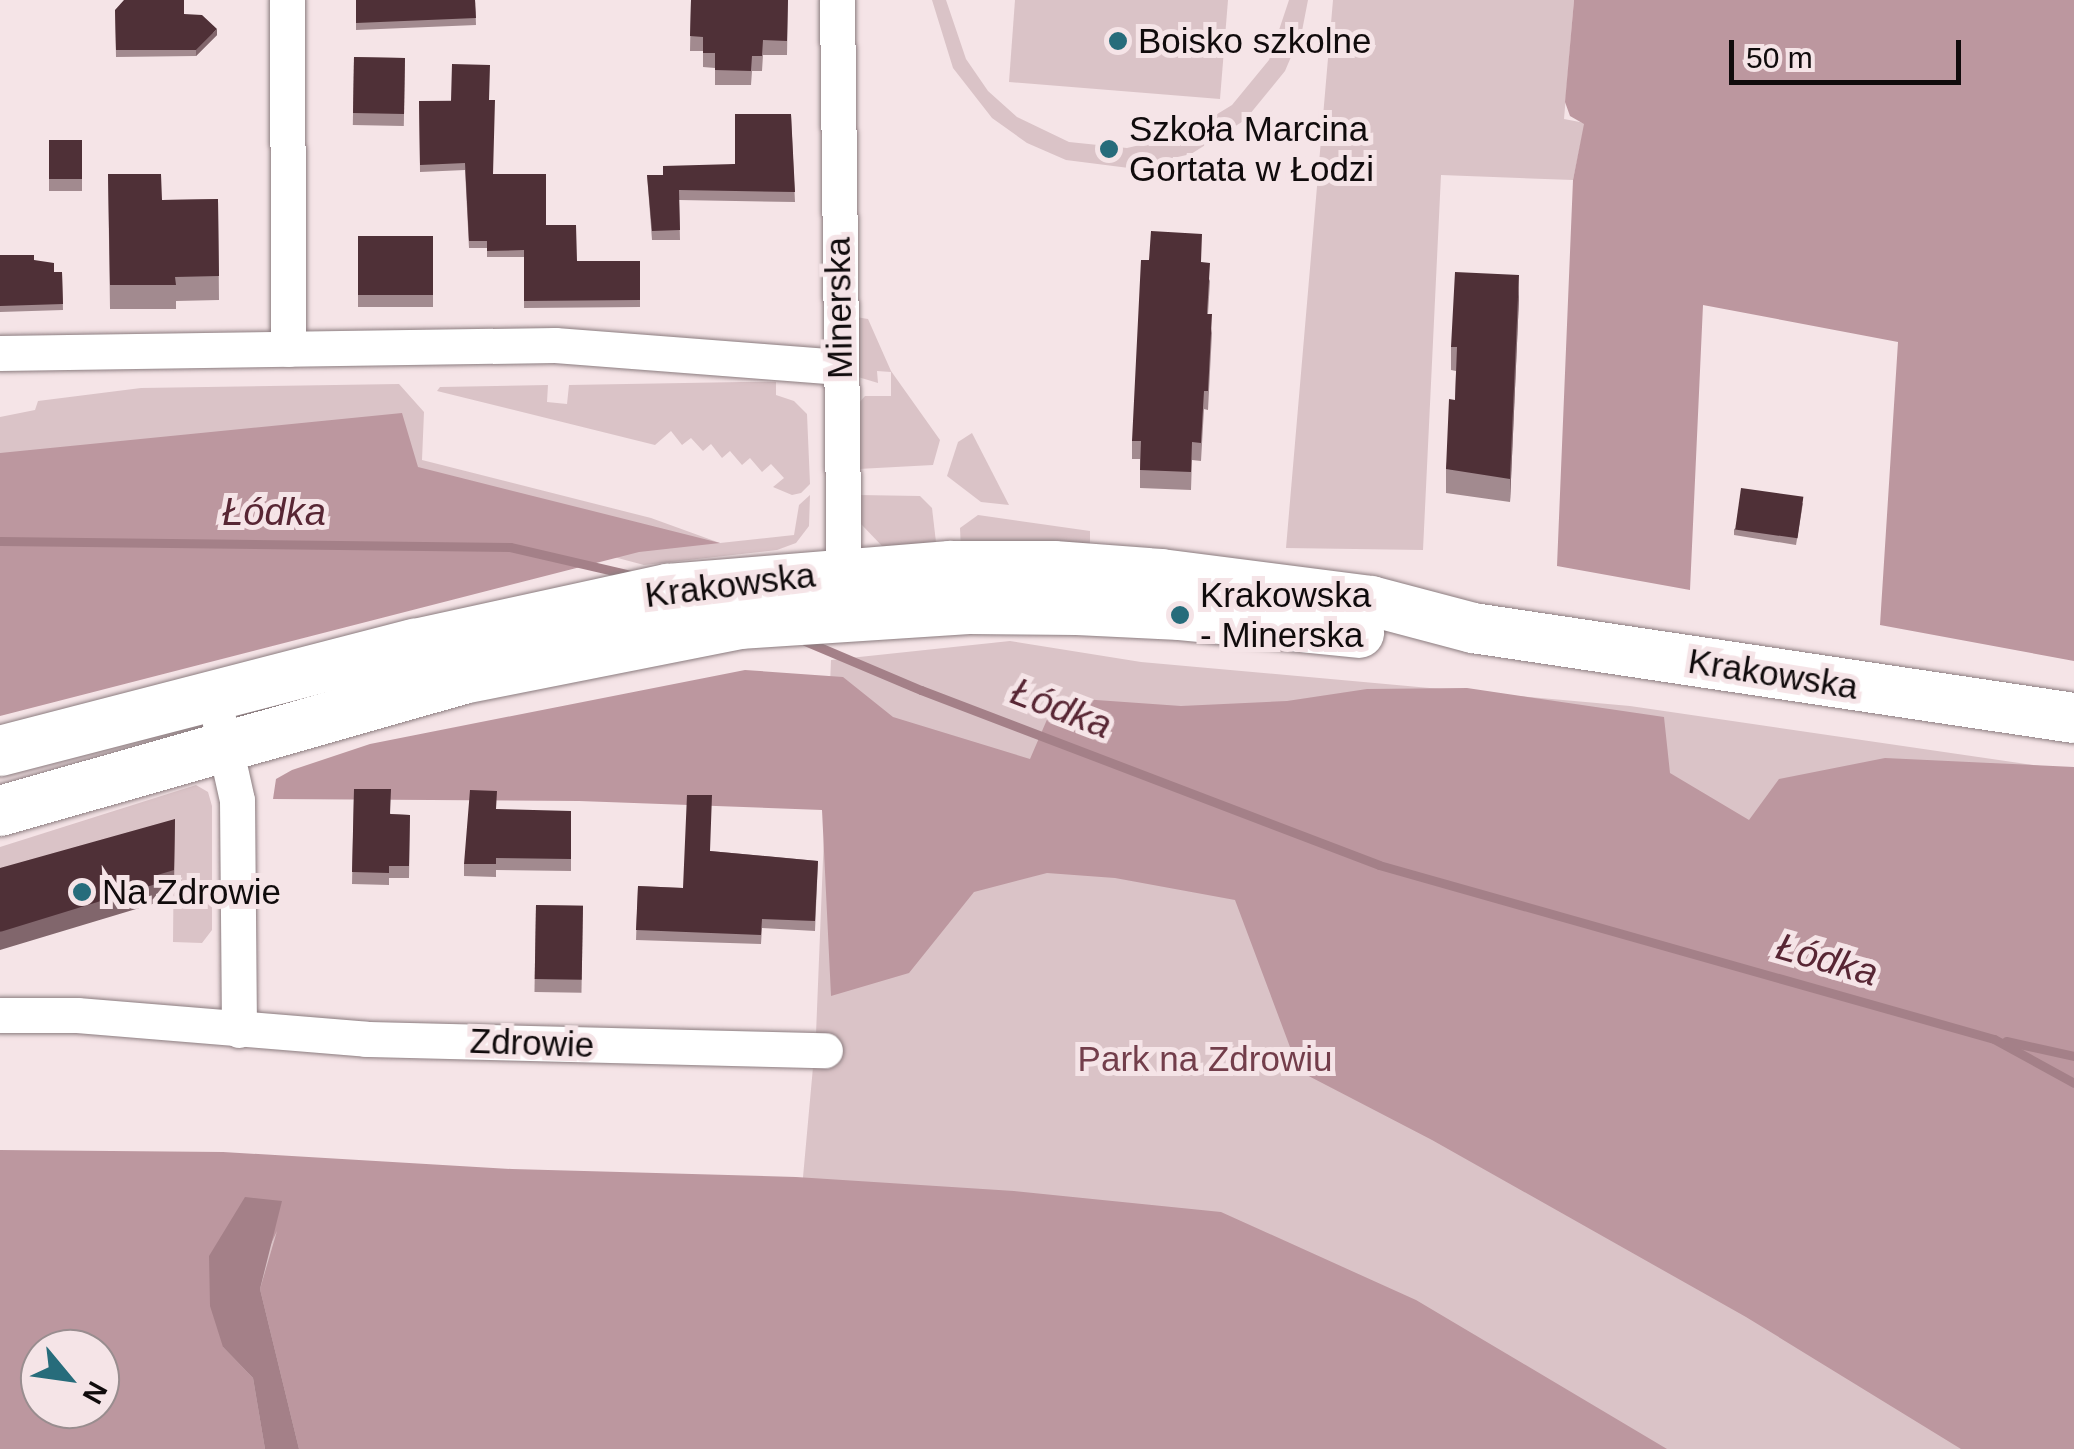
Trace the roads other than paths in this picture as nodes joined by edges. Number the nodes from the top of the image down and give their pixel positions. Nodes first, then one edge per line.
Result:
1 (287, 0) edge
2 (837, 0) edge
3 (288, 350) junction
4 (0, 353) edge
5 (840, 368) junction
6 (833, 602) junction
7 (718, 606) junction
8 (212, 694) junction
9 (2074, 718) edge
10 (226, 746) junction
11 (0, 751) edge
12 (0, 812) edge
13 (0, 1014) edge
14 (239, 1030) junction
15 (826, 1050) dead end

1 - 3 street
2 - 5 street, Minerska
3 - 4 street
3 - 5 street
5 - 6 street, Minerska
6 - 7 main road, Krakowska
6 - 9 main road, Krakowska
7 - 8 main road, Krakowska
7 - 10 main road, Krakowska
8 - 10 street
8 - 11 main road, Krakowska
10 - 12 main road, Krakowska
10 - 14 street
13 - 14 street, Zdrowie
14 - 15 street, Zdrowie

